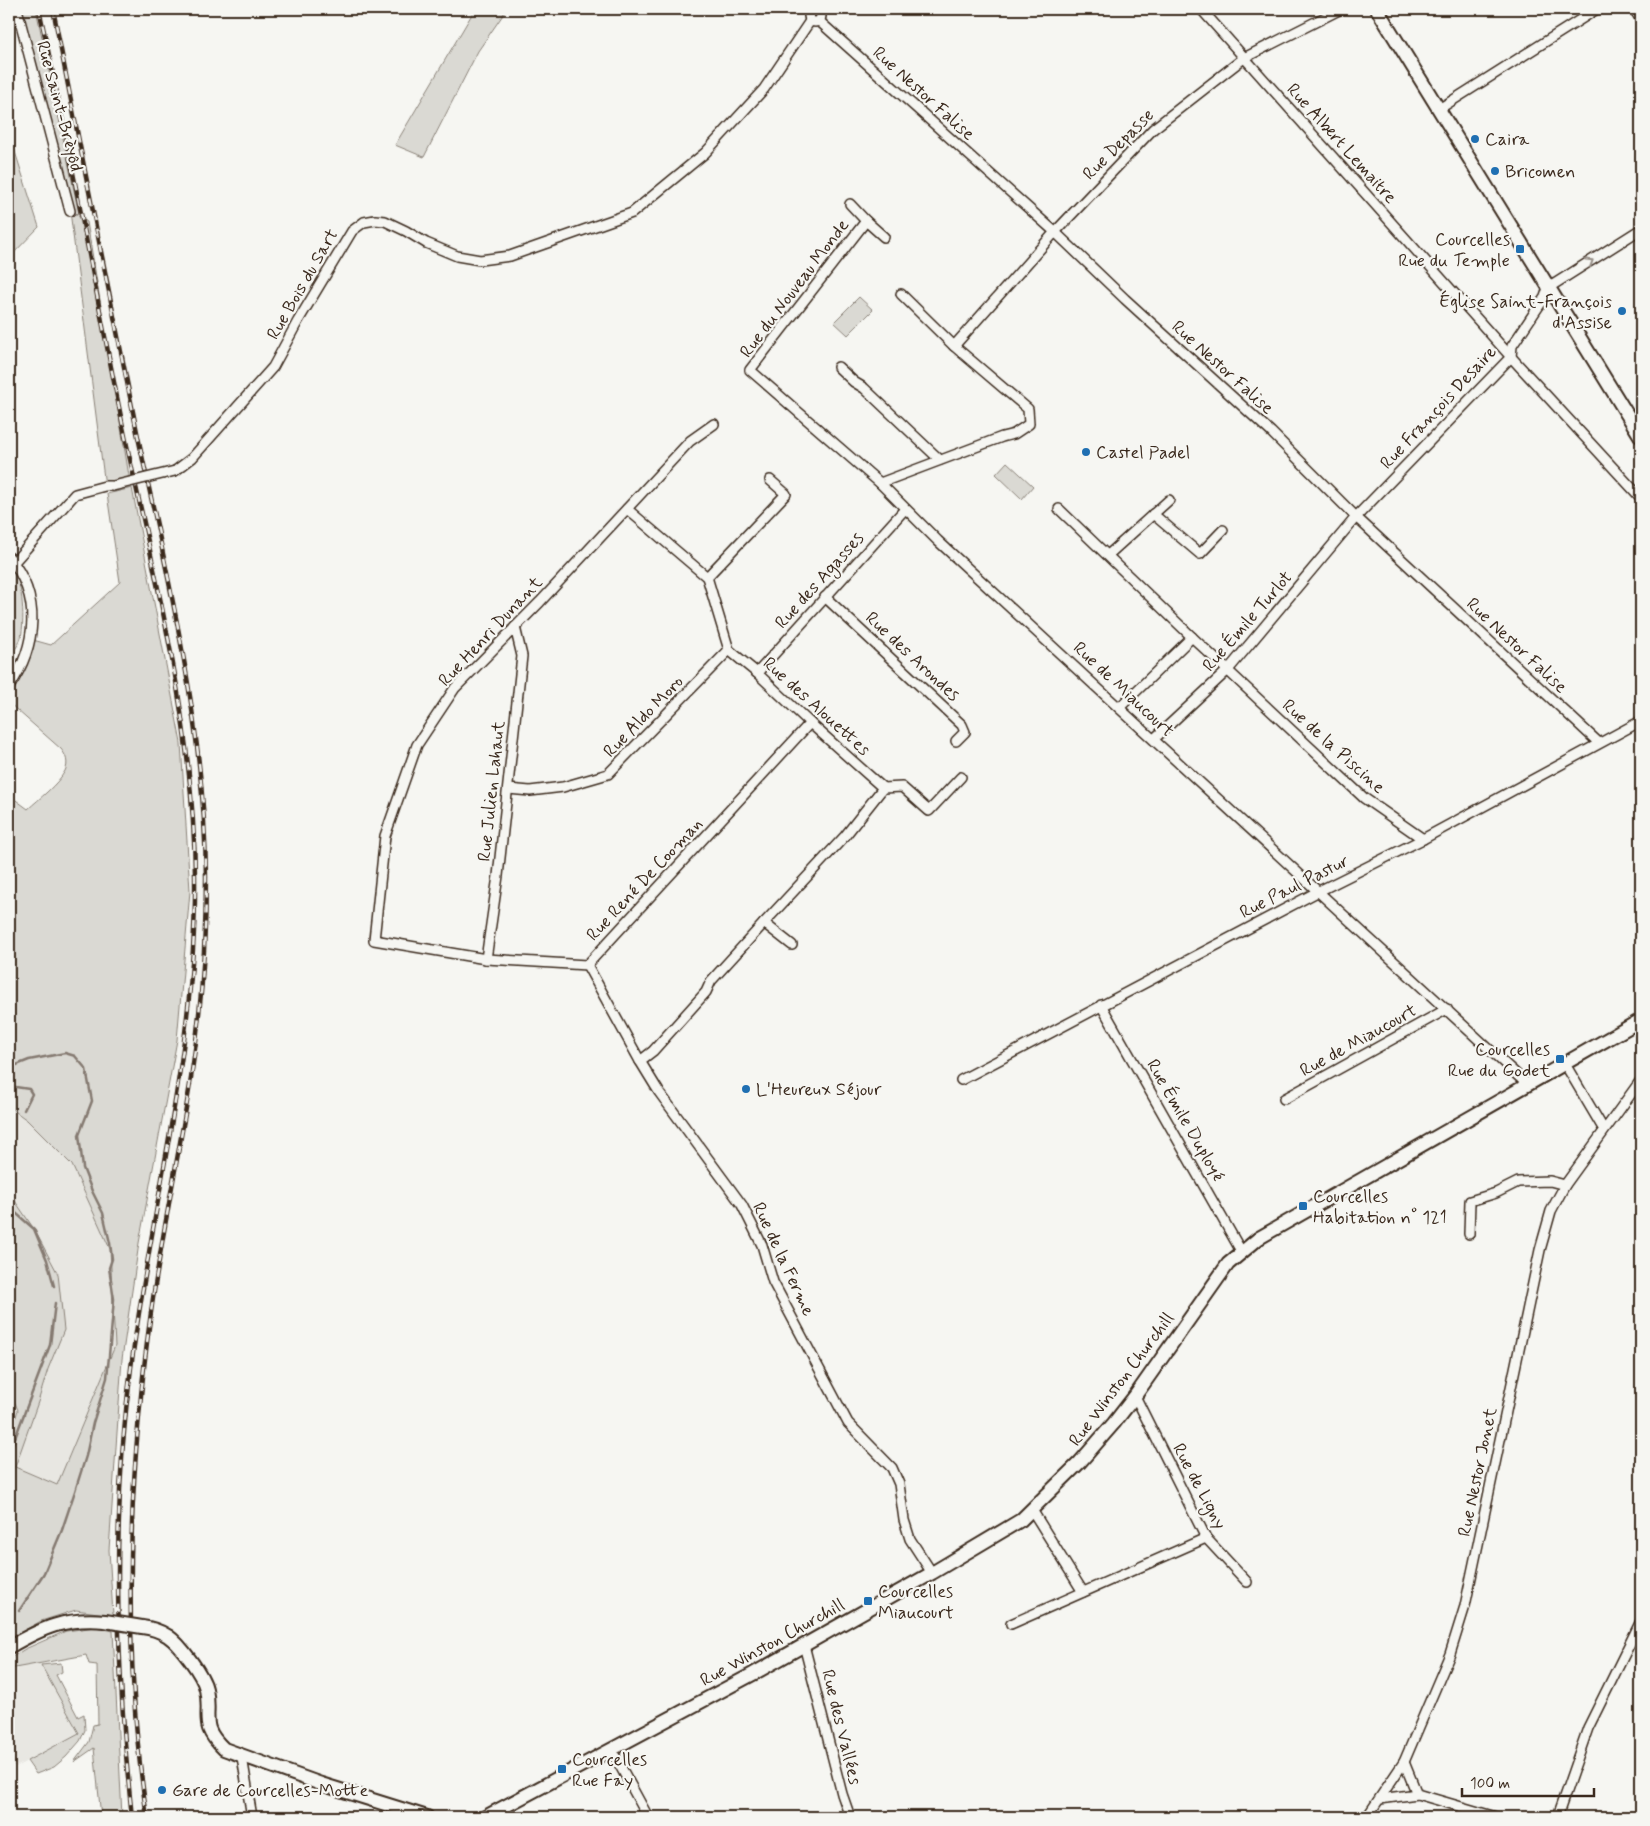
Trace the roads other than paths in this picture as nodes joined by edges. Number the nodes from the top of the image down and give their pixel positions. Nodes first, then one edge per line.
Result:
1 (10, 9) edge
2 (17, 9) edge
3 (815, 9) edge
4 (1201, 9) edge
5 (1341, 9) edge
6 (1377, 9) edge
7 (1597, 9) edge
8 (1634, 9) edge
9 (9, 16) edge
10 (1641, 20) edge
11 (815, 21) junction
12 (1244, 58) junction
13 (1439, 109) junction
14 (850, 204) dead end
15 (70, 211) dead end
16 (866, 220) junction
17 (1641, 229) edge
18 (1055, 232) junction
19 (884, 237) dead end
20 (1548, 288) junction
21 (901, 294) dead end
22 (954, 346) junction
23 (1511, 357) junction
24 (838, 367) dead end
25 (778, 395) joint
26 (714, 424) dead end
27 (1641, 437) edge
28 (940, 460) junction
29 (770, 480) dead end
30 (880, 483) junction
31 (1641, 498) edge
32 (1169, 500) dead end
33 (627, 509) junction
34 (905, 509) junction
35 (1059, 509) dead end
36 (1153, 514) junction
37 (1356, 517) junction
38 (1222, 530) dead end
39 (1108, 554) junction
40 (11, 560) edge
41 (707, 577) junction
42 (825, 597) junction
43 (515, 627) junction
44 (1192, 637) junction
45 (729, 650) junction
46 (1228, 670) junction
47 (757, 673) junction
48 (9, 687) edge
49 (1120, 707) junction
50 (1641, 721) edge
51 (810, 723) junction
52 (1154, 739) junction
53 (956, 741) dead end
54 (1599, 743) junction
55 (961, 777) dead end
56 (884, 788) junction
57 (508, 789) junction
58 (1423, 839) junction
59 (1319, 891) junction
60 (764, 923) junction
61 (374, 940) joint
62 (792, 945) dead end
63 (486, 958) junction
64 (587, 965) junction
65 (1102, 1005) junction
66 (1447, 1009) junction
67 (1641, 1020) edge
68 (640, 1061) junction
69 (1565, 1064) junction
70 (961, 1080) dead end
71 (1641, 1080) edge
72 (1528, 1085) junction
73 (1284, 1099) dead end
74 (1604, 1130) junction
75 (1565, 1185) junction
76 (1469, 1234) dead end
77 (1241, 1251) junction
78 (1135, 1396) junction
79 (1032, 1510) junction
80 (1206, 1538) junction
81 (932, 1573) junction
82 (1247, 1582) dead end
83 (1083, 1592) junction
84 (1641, 1621) edge
85 (1012, 1624) dead end
86 (804, 1645) junction
87 (9, 1647) edge
88 (611, 1749) junction
89 (242, 1756) junction
90 (1404, 1762) junction
91 (1417, 1794) junction
92 (1380, 1799) junction
93 (252, 1817) edge
94 (427, 1817) edge
95 (485, 1817) edge
96 (648, 1817) edge
97 (850, 1817) edge
98 (1368, 1817) edge
99 (1496, 1817) edge
100 (1557, 1817) edge

1 - 9 street
2 - 15 street, Rue Saint-Brèyôd
3 - 11 street
4 - 12 street, Rue Albert Lemaitre
5 - 12 street, Rue Depasse
6 - 13 main road
7 - 13 street
8 - 10 street
11 - 18 street, Rue Nestor Falise
11 - 40 street, Rue Bois du Sart, bridge
12 - 18 street, Rue Depasse
12 - 23 street, Rue Albert Lemaitre
13 - 20 main road
14 - 16 street, Rue du Nouveau Monde
16 - 19 street, Rue du Nouveau Monde
16 - 25 street, Rue du Nouveau Monde
20 -> 17 street
18 - 22 street, Rue Depasse
18 - 37 street, Rue Nestor Falise
20 - 23 street, Rue François Desaire
20 - 27 main road
21 - 22 street
22 - 28 street
23 - 31 street, Rue Albert Lemaitre
23 - 37 street, Rue François Desaire
24 - 28 street
25 - 30 street, Rue de Miaucourt
26 - 33 street, Rue Henri Dunant
28 - 30 street
29 - 41 street
30 - 34 street, Rue de Miaucourt
32 - 36 street
33 - 41 street
33 - 43 street, Rue Henri Dunant
34 - 42 street, Rue des Agasses
34 - 49 street, Rue de Miaucourt
35 - 39 street, Rue de la Piscine
36 - 38 street
36 - 39 street
37 - 46 street, Rue Émile Turlot
37 - 54 street, Rue Nestor Falise
39 - 44 street, Rue de la Piscine
40 - 48 street
41 - 45 street
42 - 47 street, Rue des Agasses
42 - 53 street, Rue des Arondes
43 - 57 street, Rue Julien Lahaut
43 - 61 street, Rue Henri Dunant
44 - 46 street, Rue de la Piscine
44 - 49 street
45 - 47 street, Rue des Alouettes
45 - 57 street, Rue Aldo Moro
46 - 52 street, Rue Émile Turlot
46 - 58 street, Rue de la Piscine
47 - 51 street, Rue des Alouettes
49 - 52 street, Rue de Miaucourt
50 - 54 street, Rue Paul Pastur
51 - 56 street, Rue des Alouettes
51 - 64 street, Rue René De Cooman
52 - 59 street, Rue de Miaucourt
54 - 58 street, Rue Paul Pastur
55 - 56 street
56 - 60 street
57 - 63 street, Rue Julien Lahaut
58 - 59 street, Rue Paul Pastur
59 - 65 street, Rue Paul Pastur
59 - 66 street, Rue de Miaucourt
60 - 62 street
60 - 68 street
61 - 63 street, Rue René De Cooman
63 - 64 street, Rue René De Cooman
64 - 68 street, Rue de la Ferme
65 - 70 street, Rue Paul Pastur
65 - 77 street, Rue Émile Duployé
66 - 72 street, Rue de Miaucourt
66 - 73 street, Rue de Miaucourt
67 - 69 main road, Rue Winston Churchill
68 - 81 street, Rue de la Ferme
69 - 72 main road, Rue Winston Churchill
69 - 74 street
71 - 74 street, Rue Nestor Jonet
72 - 77 main road, Rue Winston Churchill
74 - 75 street, Rue Nestor Jonet
75 - 76 street
75 - 90 street, Rue Nestor Jonet
77 - 78 main road, Rue Winston Churchill
78 - 79 main road, Rue Winston Churchill
78 - 80 street, Rue de Ligny
79 - 81 main road, Rue Winston Churchill
79 - 83 street
80 - 82 street, Rue de Ligny
80 - 83 street
81 - 86 main road, Rue Winston Churchill
83 - 85 street
84 - 100 street
86 - 88 main road, Rue Winston Churchill
86 - 97 street, Rue des Vallées
87 - 89 main road, bridge
88 - 95 main road, Rue Winston Churchill
88 - 96 street
89 - 93 street
89 - 94 main road
90 - 91 street
90 - 92 street, Rue Nestor Jonet
91 - 92 street
91 - 99 street
92 - 98 street, Rue Nestor Jonet

